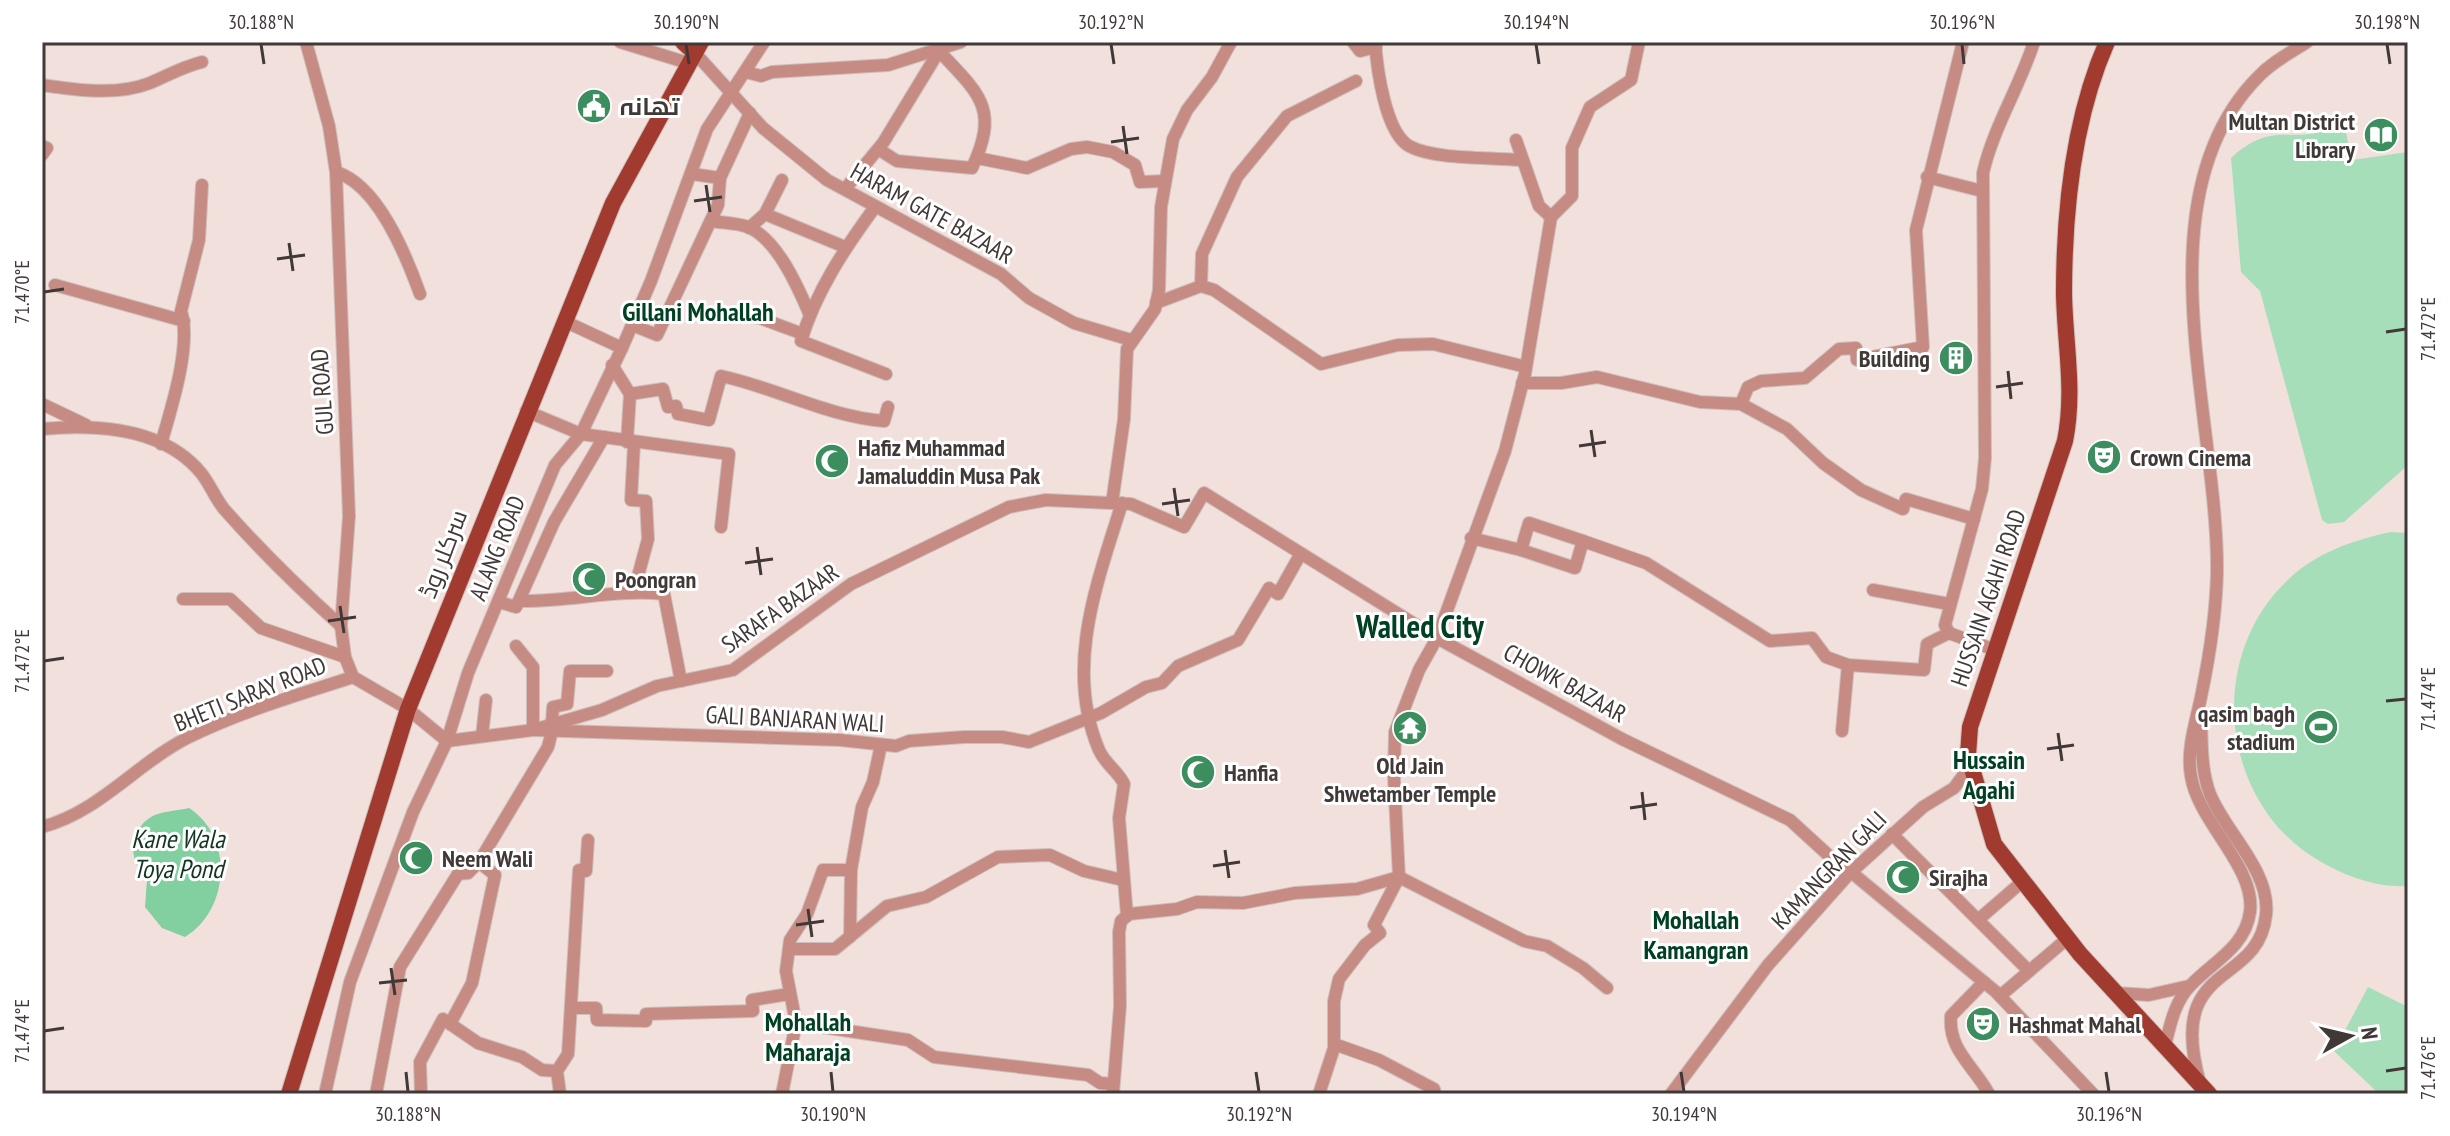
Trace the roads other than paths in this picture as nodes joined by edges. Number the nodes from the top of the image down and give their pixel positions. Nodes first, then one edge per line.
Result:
1 (306, 42) edge
2 (620, 42) edge
3 (764, 42) edge
4 (961, 42) edge
5 (1353, 42) edge
6 (1638, 42) edge
7 (1963, 42) edge
8 (2034, 42) edge
9 (2107, 42) edge
10 (2307, 42) edge
11 (1226, 44) edge
12 (1376, 45) edge
13 (692, 50) edge
14 (939, 51) junction
15 (202, 62) dead end
16 (746, 72) junction
17 (1356, 81) dead end
18 (42, 85) edge
19 (732, 94) junction
20 (750, 113) junction
21 (1516, 140) dead end
22 (42, 146) edge
23 (878, 149) junction
24 (42, 155) edge
25 (977, 158) junction
26 (1520, 160) junction
27 (336, 172) junction
28 (692, 174) junction
29 (1927, 177) junction
30 (720, 178) junction
31 (782, 180) dead end
32 (1165, 181) junction
33 (202, 185) dead end
34 (845, 189) junction
35 (1982, 191) junction
36 (875, 207) junction
37 (765, 214) junction
38 (1551, 217) junction
39 (711, 221) junction
40 (749, 228) junction
41 (845, 247) junction
42 (55, 285) dead end
43 (1201, 286) junction
44 (420, 294) dead end
45 (1156, 303) junction
46 (731, 313) dead end
47 (809, 313) junction
48 (184, 321) junction
49 (564, 321) junction
50 (632, 325) junction
51 (803, 334) junction
52 (1131, 340) junction
53 (622, 348) junction
54 (612, 365) junction
55 (1526, 367) junction
56 (886, 374) dead end
57 (1522, 383) junction
58 (630, 394) junction
59 (42, 404) edge
60 (1741, 404) junction
61 (888, 407) dead end
62 (526, 411) junction
63 (89, 426) junction
64 (42, 429) edge
65 (581, 434) junction
66 (604, 437) junction
67 (631, 443) junction
68 (161, 444) junction
69 (1122, 503) junction
70 (538, 508) junction
71 (558, 516) junction
72 (1974, 519) junction
73 (721, 527) dead end
74 (1471, 538) junction
75 (1583, 541) junction
76 (1521, 550) junction
77 (1300, 555) junction
78 (1873, 590) dead end
79 (634, 591) junction
80 (183, 599) dead end
81 (519, 601) junction
82 (499, 602) junction
83 (1949, 604) junction
84 (341, 626) junction
85 (1949, 633) junction
86 (1437, 638) junction
87 (516, 646) dead end
88 (1995, 650) junction
89 (345, 657) junction
90 (1848, 665) junction
91 (607, 671) dead end
92 (353, 677) junction
93 (681, 681) junction
94 (486, 700) dead end
95 (2200, 702) junction
96 (408, 709) junction
97 (1089, 718) junction
98 (552, 727) junction
99 (533, 730) junction
100 (1842, 731) dead end
101 (482, 736) junction
102 (447, 741) junction
103 (881, 745) junction
104 (1971, 765) junction
105 (42, 827) edge
106 (1892, 834) junction
107 (588, 840) dead end
108 (479, 862) junction
109 (851, 870) junction
110 (1850, 873) junction
111 (1399, 877) junction
112 (1123, 880) junction
113 (2023, 881) junction
114 (1127, 916) junction
115 (1979, 919) junction
116 (850, 937) junction
117 (2068, 938) junction
118 (789, 949) junction
119 (2029, 971) junction
120 (1984, 982) junction
121 (2189, 986) junction
122 (1607, 988) dead end
123 (2116, 993) junction
124 (789, 994) junction
125 (2000, 996) junction
126 (572, 1008) junction
127 (796, 1023) junction
128 (450, 1024) junction
129 (1334, 1044) junction
130 (2165, 1046) junction
131 (557, 1071) junction
132 (1113, 1089) edge
133 (2205, 1089) edge
134 (289, 1094) edge
135 (325, 1094) edge
136 (376, 1094) edge
137 (421, 1094) edge
138 (560, 1094) edge
139 (782, 1094) edge
140 (1319, 1094) edge
141 (1435, 1094) edge
142 (1671, 1094) edge
143 (1989, 1094) edge
144 (2093, 1094) edge

1 - 27 street, GUL ROAD
2 - 13 street
3 - 16 street, ALANG ROAD
4 - 14 street
5 - 12 street
6 - 38 street
7 - 29 street
8 - 35 street
9 - 88 main road, HUSSAIN AGAHI ROAD
10 - 95 street
11 - 32 street
12 - 26 street
13 - 19 street, HARAM GATE BAZAAR
13 - 49 main road, سرکلر روڈ
14 - 16 street
14 - 23 street
14 - 25 street
15 - 18 street
16 - 19 street, ALANG ROAD
17 - 43 street
19 - 20 street, HARAM GATE BAZAAR
19 - 28 street, ALANG ROAD
20 - 30 street
20 - 34 street, HARAM GATE BAZAAR
21 - 26 street
22 - 24 street
23 - 25 street
23 - 34 street
25 - 32 street
26 - 38 street
27 - 44 street
27 - 84 street, GUL ROAD
28 - 30 street
28 - 50 street, ALANG ROAD
29 - 35 street
29 - 60 street
30 - 39 street
31 - 37 street
32 - 45 street
33 - 48 street
34 - 36 street, HARAM GATE BAZAAR
35 - 72 street
36 - 41 street
36 - 52 street, HARAM GATE BAZAAR
37 - 40 street
37 - 41 street
38 - 55 street
39 - 40 street
39 - 50 street
40 - 47 street
41 - 47 street
42 - 48 street
43 - 45 street
43 - 55 street
45 - 52 street
46 - 51 street
47 - 51 street
48 - 68 street
49 - 53 street
49 - 62 main road, سرکلر روڈ
50 - 53 street, ALANG ROAD
51 - 56 street
52 - 69 street
53 - 54 street, ALANG ROAD
54 - 58 street
54 - 65 street, ALANG ROAD
55 - 57 street
57 - 60 street
57 - 74 street
58 - 61 street
58 - 67 street
59 - 63 street
60 - 72 street
62 - 65 street
62 - 96 main road, سرکلر روڈ
63 - 64 street
63 - 68 street
65 - 66 street
65 - 70 street, ALANG ROAD
66 - 67 street
66 - 71 street
67 - 73 street
67 - 79 street
68 - 84 street
69 - 77 street, CHOWK BAZAAR
69 - 93 street, SARAFA BAZAAR
69 - 97 street
70 - 71 street
70 - 82 street, ALANG ROAD
71 - 81 street
72 - 83 street
74 - 76 street
74 - 86 street
75 - 76 street
75 - 76 street
75 - 90 street
77 - 86 street, CHOWK BAZAAR
77 - 97 street, GALI BANJARAN WALI
78 - 83 street
79 - 81 street
79 - 93 street
80 - 89 street
81 - 82 street
82 - 102 street, ALANG ROAD
83 - 85 street
84 - 89 street, GUL ROAD
85 - 88 street
85 - 90 street
86 - 110 street, CHOWK BAZAAR
86 - 111 street
87 - 99 street
88 - 104 main road, HUSSAIN AGAHI ROAD
89 - 92 street, GUL ROAD
90 - 100 street
91 - 98 street
92 - 96 street
92 - 105 street, BHETI SARAY ROAD
93 - 98 street, SARAFA BAZAAR
94 - 101 street
95 - 121 street
95 - 133 street
96 - 102 street
96 - 134 main road, سرکلر روڈ
97 - 103 street, GALI BANJARAN WALI
97 - 112 street
98 - 99 street, SARAFA BAZAAR
98 - 103 street, GALI BANJARAN WALI
98 - 108 street
99 - 101 street, SARAFA BAZAAR
101 - 102 street, SARAFA BAZAAR
102 - 135 street, ALANG ROAD
103 - 109 street
104 - 106 street, KAMANGRAN GALI
104 - 113 main road, HUSSAIN AGAHI ROAD
106 - 110 street, KAMANGRAN GALI
106 - 115 street
107 - 126 street
108 - 128 street
108 - 136 street
109 - 116 street
109 - 118 street
110 - 120 street, CHOWK BAZAAR
110 - 142 street, KAMANGRAN GALI
111 - 114 street
111 - 122 street
111 - 129 street
112 - 114 street
112 - 116 street
113 - 115 street
113 - 117 main road, HUSSAIN AGAHI ROAD
114 - 132 street
115 - 119 street
116 - 118 street
117 - 119 street
117 - 123 main road, HUSSAIN AGAHI ROAD
118 - 124 street
119 - 125 street
120 - 125 street, CHOWK BAZAAR
120 - 143 street
121 - 123 street
121 - 130 street
123 - 130 main road, HUSSAIN AGAHI ROAD
124 - 126 street
124 - 127 street
125 - 144 street, CHOWK BAZAAR
126 - 131 street
127 - 132 street
127 - 139 street
128 - 131 street
128 - 137 street
129 - 140 street
129 - 141 street
130 - 133 main road, HUSSAIN AGAHI ROAD
131 - 138 street

